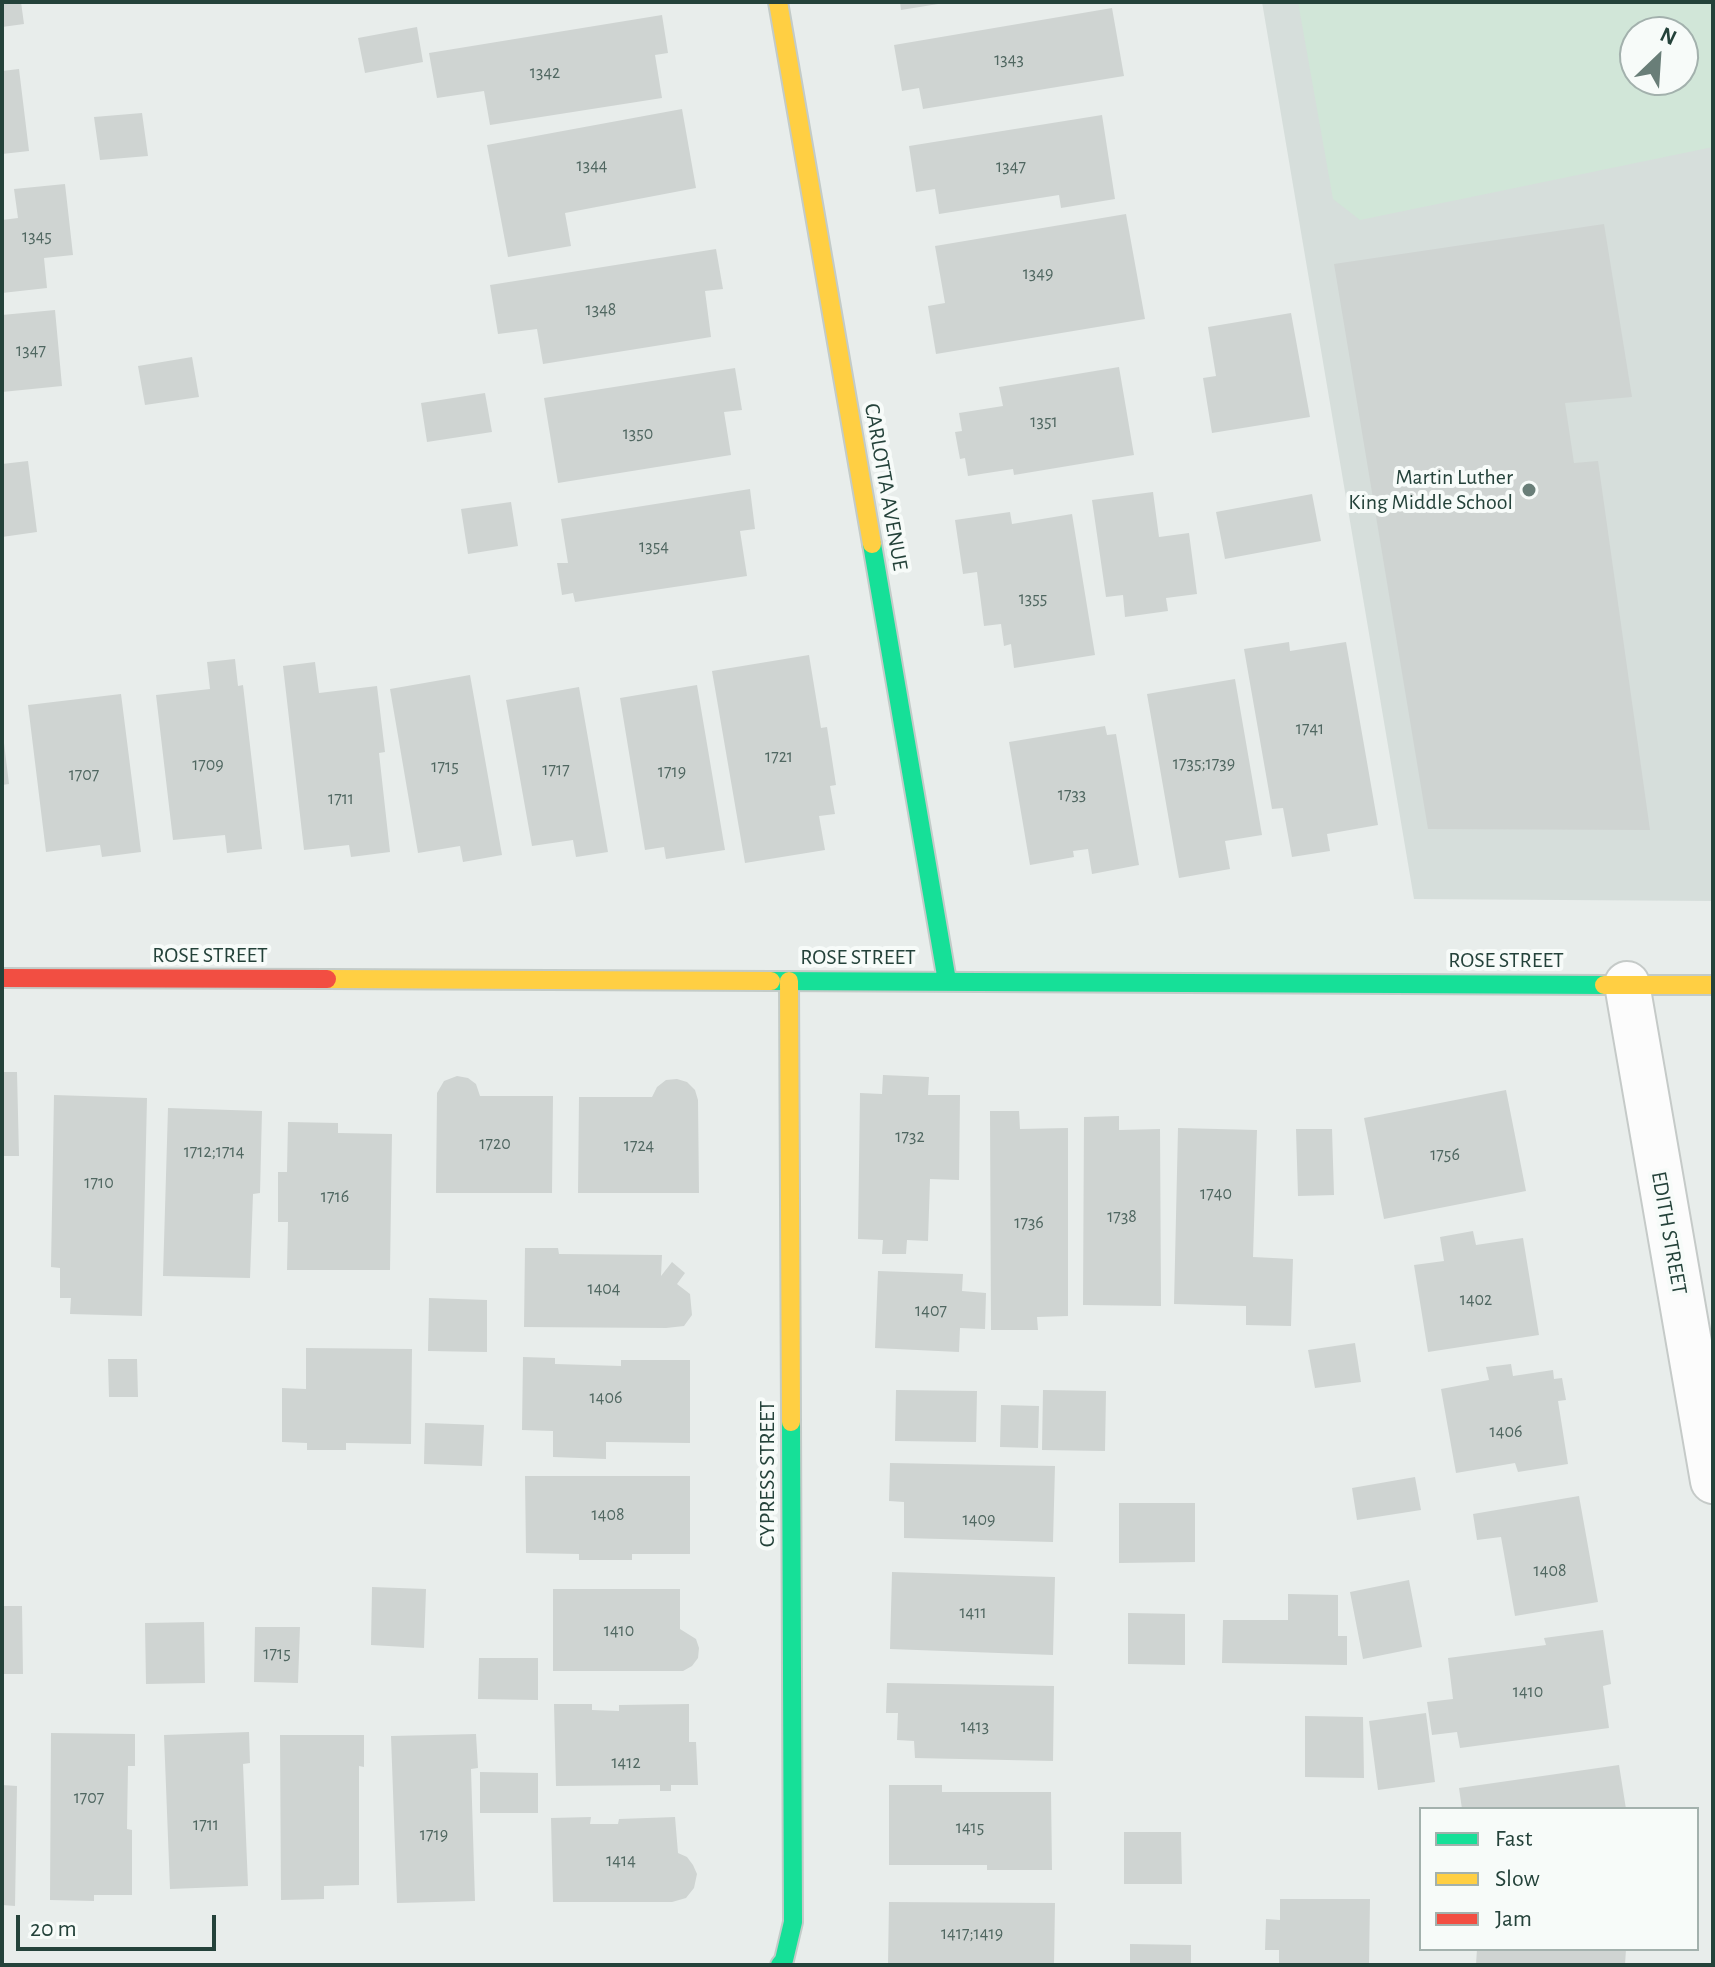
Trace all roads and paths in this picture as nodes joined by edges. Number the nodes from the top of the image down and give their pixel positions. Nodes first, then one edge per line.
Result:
1 (778, 2) edge
2 (2, 978) edge
3 (789, 981) junction
4 (947, 981) junction
5 (1627, 984) junction
6 (1713, 985) edge
7 (1713, 1481) edge
8 (780, 1965) edge

1 - 4 street, CARLOTTA AVENUE
2 - 3 street, ROSE STREET
3 - 4 street, ROSE STREET
3 - 8 street, CYPRESS STREET
4 - 5 street, ROSE STREET
5 - 6 street, ROSE STREET
5 - 7 street, EDITH STREET

